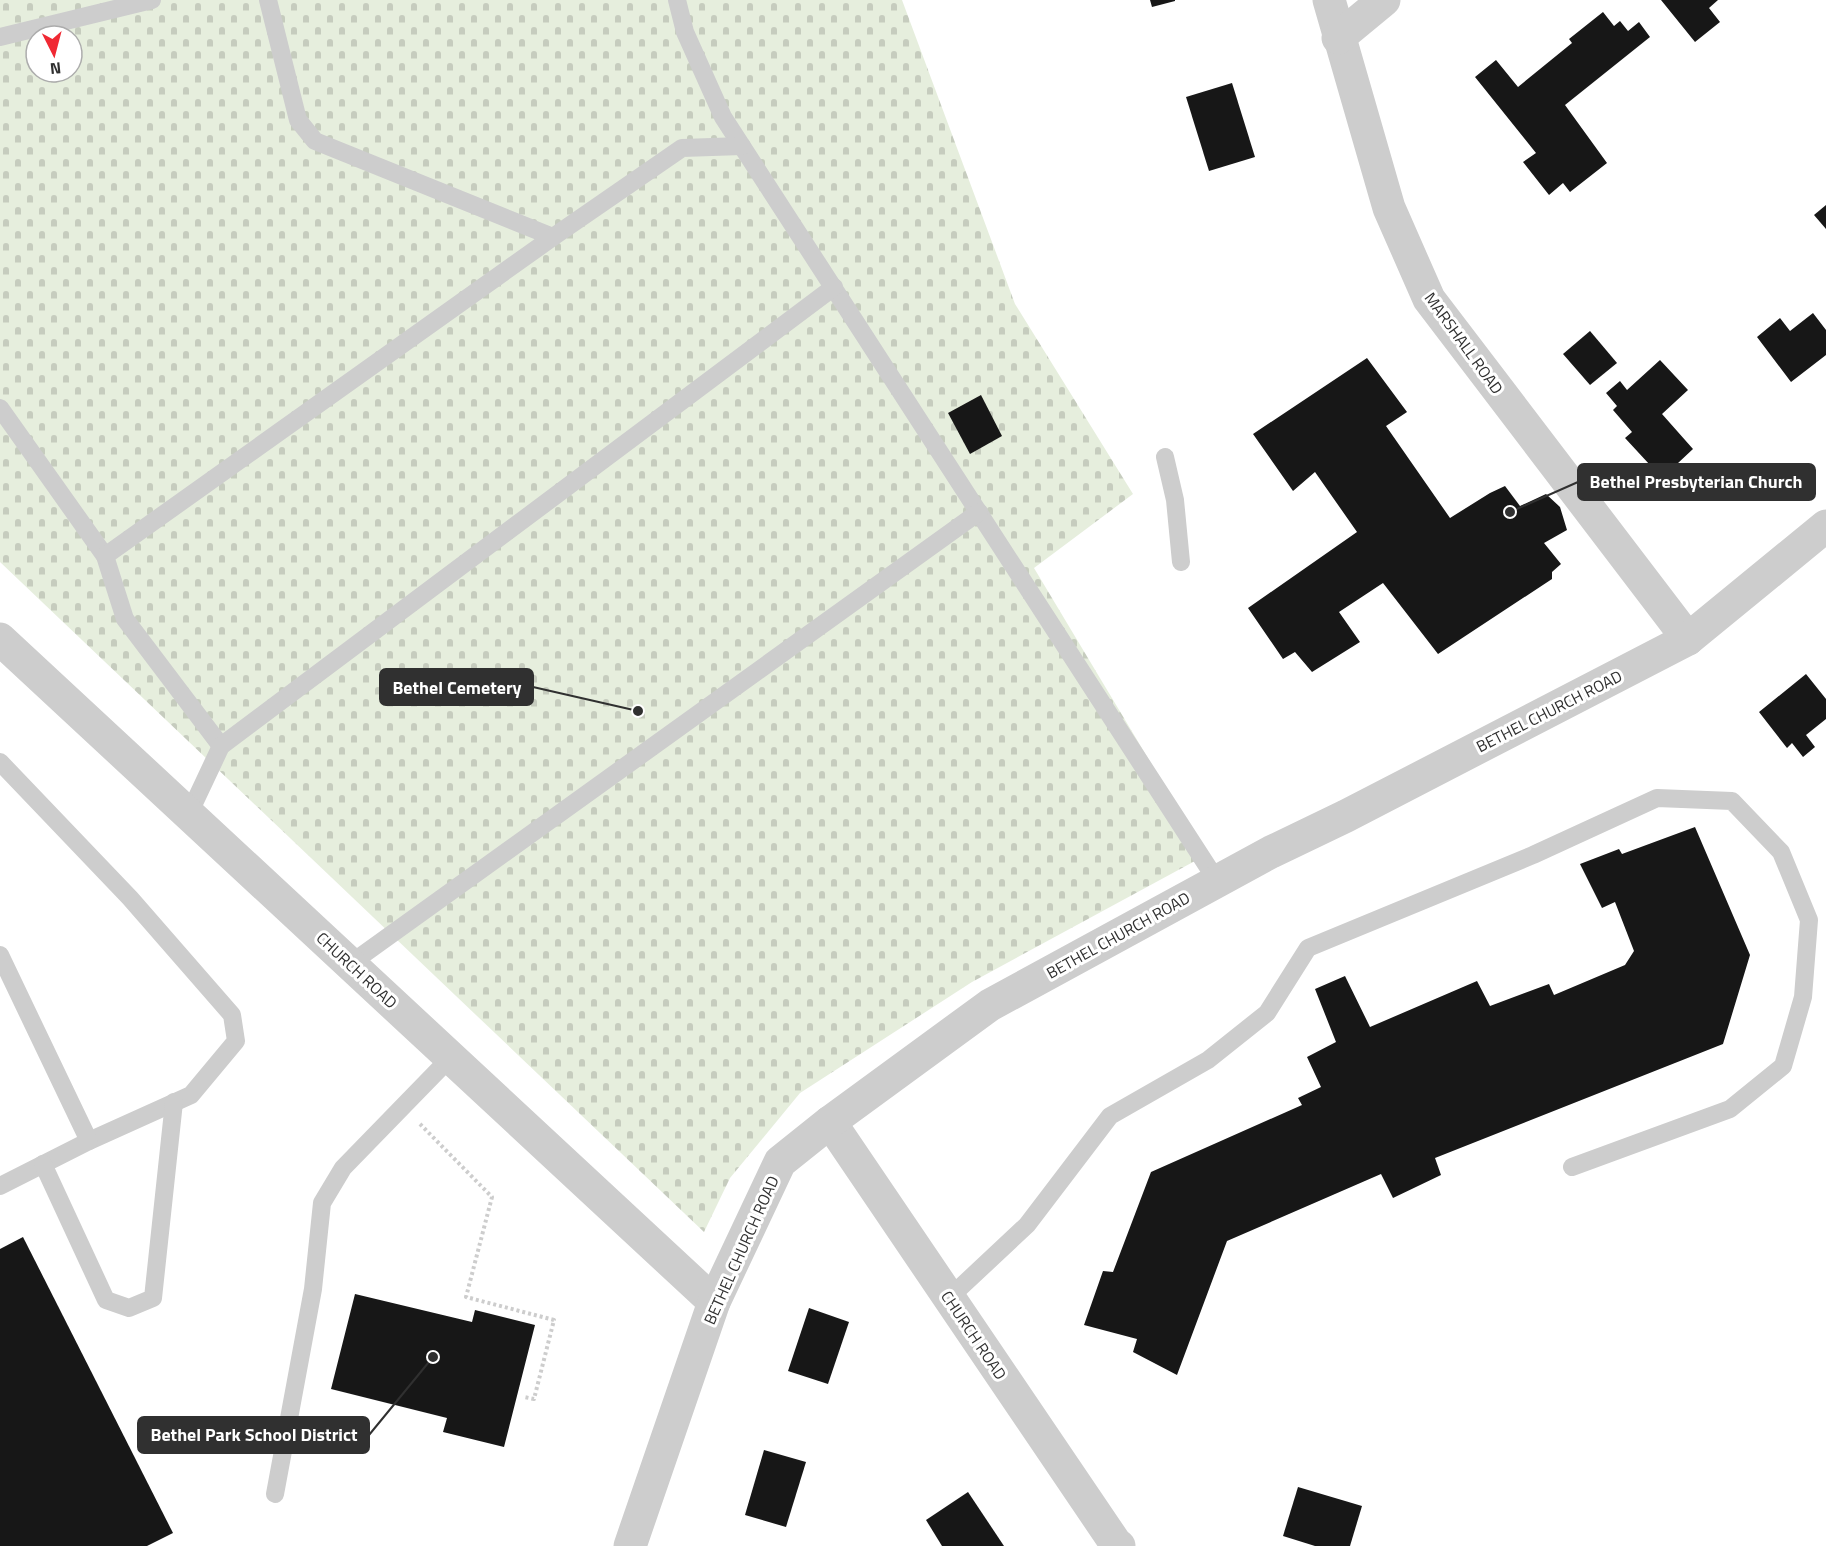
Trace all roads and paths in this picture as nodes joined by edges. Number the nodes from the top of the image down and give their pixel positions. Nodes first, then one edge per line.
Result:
1 (152, 0) edge
2 (268, 0) edge
3 (677, 0) edge
4 (1329, 0) edge
5 (1384, 0) edge
6 (0, 37) edge
7 (1338, 38) junction
8 (742, 146) junction
9 (553, 237) junction
10 (834, 287) junction
11 (0, 408) edge
12 (1165, 457) dead end
13 (979, 512) junction
14 (1826, 526) edge
15 (105, 556) junction
16 (1181, 562) dead end
17 (0, 639) edge
18 (1688, 639) junction
19 (221, 746) junction
20 (0, 762) edge
21 (189, 814) junction
22 (1217, 881) junction
23 (0, 955) edge
24 (350, 964) junction
25 (451, 1057) junction
26 (174, 1102) junction
27 (402, 1107) junction
28 (830, 1122) junction
29 (89, 1141) junction
30 (43, 1164) junction
31 (1572, 1167) dead end
32 (2, 1181) edge
33 (949, 1298) junction
34 (714, 1302) junction
35 (524, 1397) dead end
36 (275, 1494) dead end
37 (630, 1546) edge
38 (1119, 1546) edge

1 - 6 lane
2 - 9 lane
3 - 8 lane
4 - 7 street, MARSHALL ROAD
5 - 7 street
7 - 18 street, MARSHALL ROAD
8 - 9 lane
8 - 10 lane
9 - 15 lane
10 - 13 lane
10 - 19 lane
11 - 15 lane
12 - 16 lane
13 - 22 lane
13 - 24 lane
14 - 18 street, BETHEL CHURCH ROAD
15 - 19 lane
17 - 21 street, CHURCH ROAD
18 - 22 street, BETHEL CHURCH ROAD
19 - 21 lane
20 - 26 lane
21 - 24 street, CHURCH ROAD
22 - 28 street, BETHEL CHURCH ROAD
23 - 29 lane
24 - 25 street, CHURCH ROAD
25 - 27 lane
25 - 34 street, CHURCH ROAD
26 - 29 lane
26 - 30 lane
27 - 35 path
27 - 36 lane
28 - 33 street, CHURCH ROAD
28 - 34 street, BETHEL CHURCH ROAD
29 - 30 lane
30 - 32 lane
31 - 33 lane
33 - 38 street, CHURCH ROAD
34 - 37 street, BETHEL CHURCH ROAD

